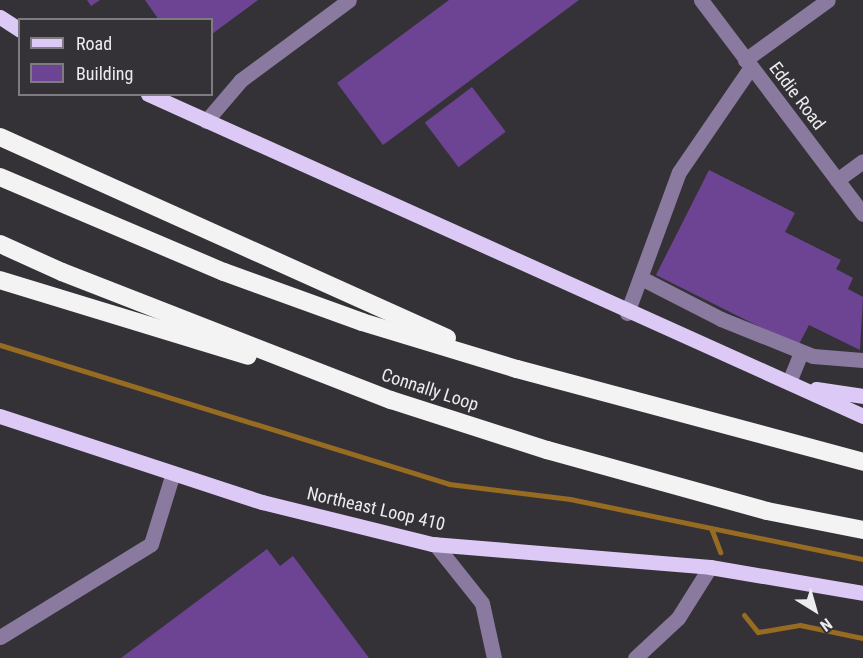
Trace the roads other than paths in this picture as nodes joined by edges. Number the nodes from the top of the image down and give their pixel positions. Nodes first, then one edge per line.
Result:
1 (349, 0) edge
2 (701, 0) edge
3 (828, 0) edge
4 (0, 16) edge
5 (18, 29) edge
6 (748, 63) junction
7 (152, 96) edge
8 (206, 121) junction
9 (0, 138) edge
10 (863, 161) edge
11 (0, 177) edge
12 (837, 180) junction
13 (863, 214) edge
14 (0, 243) edge
15 (643, 279) junction
16 (0, 280) edge
17 (627, 313) junction
18 (801, 351) junction
19 (863, 360) edge
20 (517, 369) junction
21 (789, 382) junction
22 (804, 388) junction
23 (863, 396) edge
24 (391, 400) junction
25 (0, 416) edge
26 (863, 416) edge
27 (863, 462) edge
28 (173, 473) junction
29 (863, 530) edge
30 (435, 544) junction
31 (710, 567) junction
32 (863, 593) edge
33 (0, 637) edge
34 (494, 658) edge
35 (635, 658) edge

1 - 8 street
2 - 6 street, Eddie Road
3 - 6 street
4 - 5 main road
6 - 12 street, Eddie Road
6 - 15 street
7 - 8 main road
8 - 17 main road
9 - 20 highway
10 - 12 street
11 - 20 highway
12 - 13 street, Eddie Road
14 - 24 highway, Connally Loop
15 - 17 street
15 - 18 street
16 - 24 highway
17 - 21 main road
18 - 19 street
18 - 21 street
20 - 27 highway
21 - 22 main road
22 - 23 main road
22 - 26 main road
24 - 29 highway, Connally Loop
25 - 28 main road, Northeast Loop 410
28 - 30 main road, Northeast Loop 410
28 - 33 street
30 - 31 main road, Northeast Loop 410
30 - 34 street
31 - 32 main road, Northeast Loop 410
31 - 35 street

